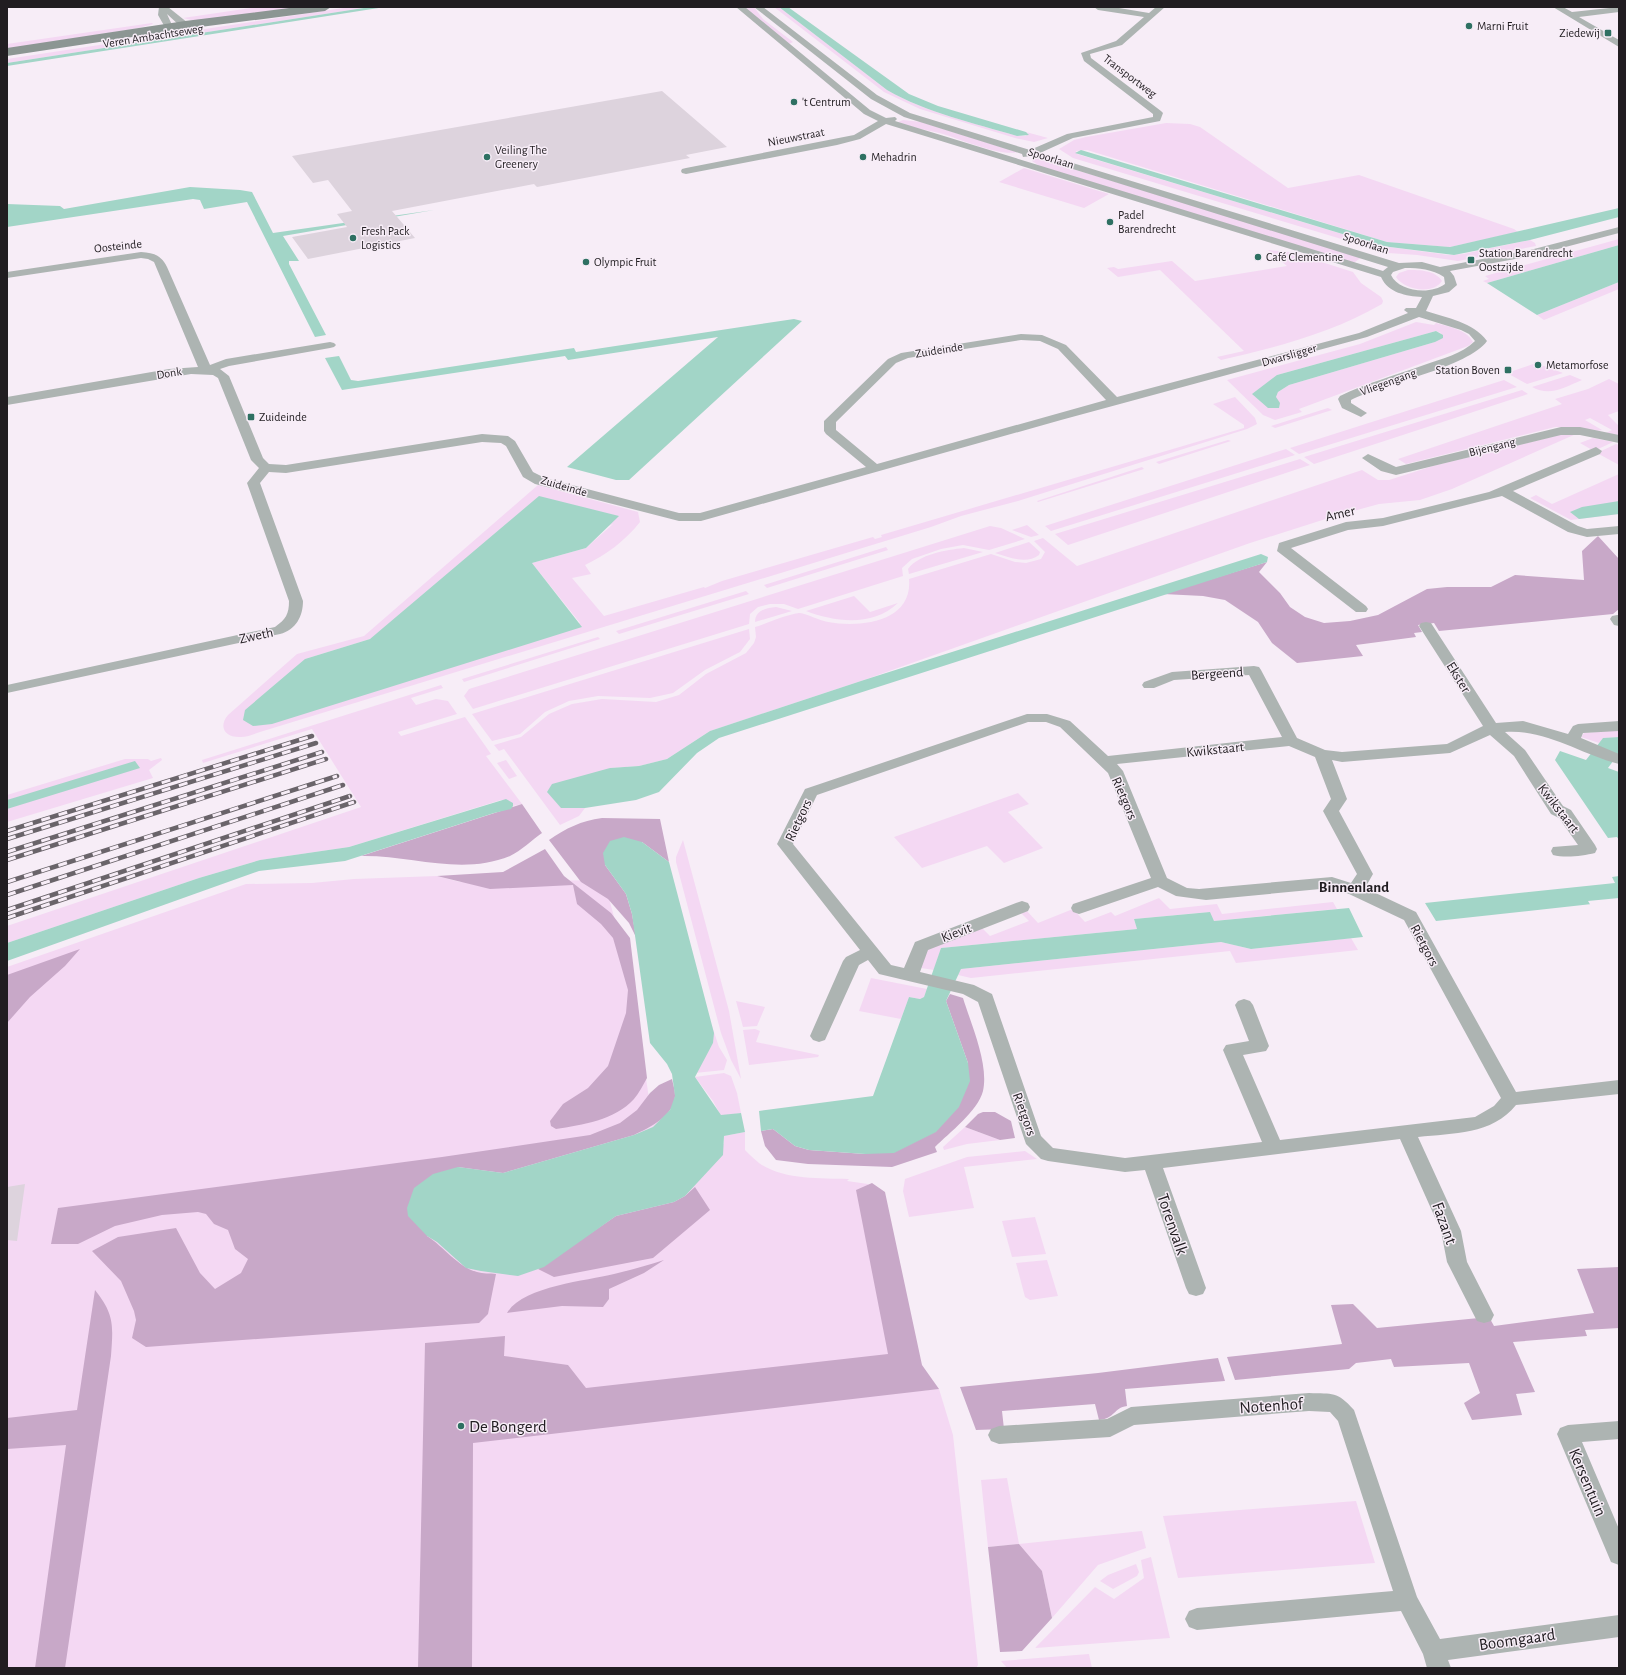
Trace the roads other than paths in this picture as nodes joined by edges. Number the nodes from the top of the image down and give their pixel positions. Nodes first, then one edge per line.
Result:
1 (325, 7) edge
2 (740, 7) edge
3 (758, 7) edge
4 (1098, 7) edge
5 (1161, 7) edge
6 (1557, 7) edge
7 (163, 8) edge
8 (1619, 9) edge
9 (1571, 15) junction
10 (1151, 16) junction
11 (168, 28) junction
12 (184, 28) junction
13 (1619, 44) edge
14 (7, 52) edge
15 (7, 58) edge
16 (907, 115) junction
17 (886, 121) junction
18 (1031, 153) junction
19 (1015, 161) junction
20 (686, 171) dead end
21 (1619, 230) edge
22 (1531, 253) junction
23 (1397, 266) junction
24 (1440, 270) junction
25 (7, 275) edge
26 (1385, 275) junction
27 (1450, 278) junction
28 (1411, 292) junction
29 (1429, 294) junction
30 (1403, 308) junction
31 (1419, 313) junction
32 (1349, 338) junction
33 (330, 345) dead end
34 (206, 371) junction
35 (1228, 371) joint
36 (7, 401) edge
37 (1114, 401) junction
38 (1361, 413) dead end
39 (1619, 439) edge
40 (1596, 452) dead end
41 (1368, 458) dead end
42 (266, 468) junction
43 (875, 468) junction
44 (1503, 491) junction
45 (1619, 530) edge
46 (1361, 609) dead end
47 (1426, 626) dead end
48 (1149, 685) dead end
49 (7, 688) edge
50 (1619, 726) edge
51 (1492, 728) junction
52 (1572, 740) junction
53 (1291, 741) junction
54 (1322, 754) junction
55 (1619, 759) edge
56 (1106, 761) junction
57 (1559, 851) dead end
58 (1160, 881) junction
59 (1355, 890) junction
60 (1022, 907) dead end
61 (1079, 908) dead end
62 (871, 952) junction
63 (916, 977) junction
64 (1244, 1005) dead end
65 (819, 1036) dead end
66 (1619, 1087) edge
67 (1511, 1099) junction
68 (1406, 1131) junction
69 (1274, 1148) junction
70 (1151, 1161) junction
71 (1196, 1288) dead end
72 (1484, 1315) dead end
73 (1619, 1430) edge
74 (999, 1435) dead end
75 (1619, 1555) edge
76 (1407, 1600) junction
77 (1196, 1618) dead end
78 (1619, 1626) edge
79 (1436, 1659) edge

1 - 12 main road, Veren Ambachtseweg
2 - 17 street, Spoorlaan
3 - 16 street, Spoorlaan
4 - 10 street
5 - 10 street
6 - 9 street
7 - 11 street
7 - 12 street
8 - 9 street
9 - 13 street
10 - 18 street, Transportweg
11 - 12 main road, Veren Ambachtseweg
11 - 14 main road, Veren Ambachtseweg
12 - 15 main road, Veren Ambachtseweg
16 - 17 street, Nieuwstraat
16 - 18 street, Spoorlaan
17 - 19 street, Spoorlaan
17 - 20 street, Nieuwstraat
18 - 19 street, Transportweg
18 - 23 street, Spoorlaan
19 - 26 street, Spoorlaan
21 - 22 street
22 - 24 street
22 - 27 street
23 - 24 street
23 - 26 street
24 - 27 street
25 - 34 street, Oosteinde
26 - 28 street
27 - 29 street
28 - 29 street
28 - 30 street
29 - 31 street
30 - 31 street, Vliegengang
30 - 32 street, Dwarsligger
31 - 32 street, Dwarsligger
31 - 38 street, Vliegengang
32 - 35 street, Dwarsligger
33 - 34 street, Donk
34 - 36 street, Donk
34 - 42 street
35 - 37 street, Zuideinde
37 - 43 street, Zuideinde
37 - 43 street, Zuideinde
39 - 41 street, Bijengang
40 - 44 street, Amer
42 - 43 street, Zuideinde
42 - 49 street, Zweth
44 - 45 street
44 - 46 street, Amer
47 - 51 street, Ekster
48 - 53 street, Bergeend
50 - 52 street
51 - 52 street, Kwikstaart
51 - 54 street, Kwikstaart
51 - 57 street, Kwikstaart
52 - 55 street, Kwikstaart
53 - 54 street, Kwikstaart
53 - 56 street, Kwikstaart
54 - 59 street
56 - 58 street, Rietgors
56 - 62 street, Rietgors
58 - 59 street, Rietgors
58 - 61 street
59 - 67 street, Rietgors
60 - 63 street, Kievit
62 - 63 street, Rietgors
62 - 65 street
63 - 70 street, Rietgors
64 - 69 street
66 - 67 street
67 - 68 street, Rietgors
68 - 69 street, Rietgors
68 - 72 street, Fazant
69 - 70 street, Rietgors
70 - 71 street, Torenvalk
73 - 75 street, Kersentuin
74 - 76 street, Notenhof
76 - 77 street
76 - 79 street, Notenhof
78 - 79 street, Boomgaard

